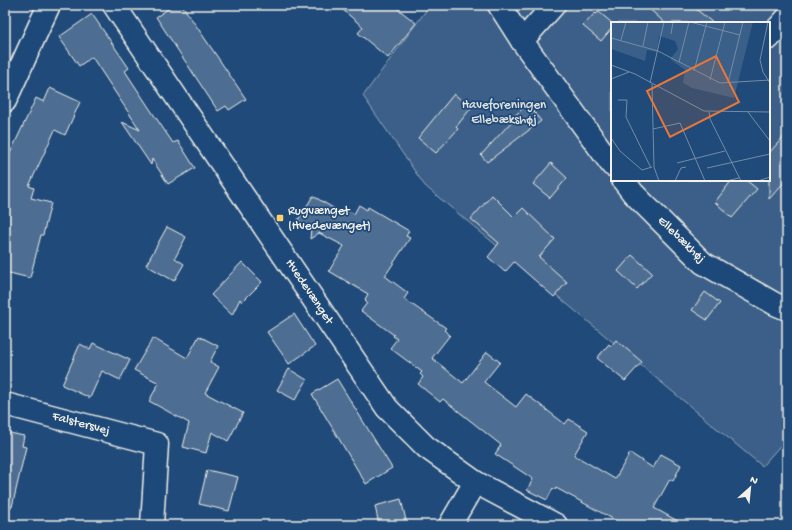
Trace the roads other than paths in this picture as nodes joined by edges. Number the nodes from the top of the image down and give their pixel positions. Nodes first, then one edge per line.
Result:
1 (50, 5) edge
2 (114, 5) edge
3 (499, 5) edge
4 (554, 5) edge
5 (787, 18) edge
6 (770, 37) edge
7 (522, 41) junction
8 (5, 101) edge
9 (611, 164) edge
10 (633, 184) edge
11 (783, 301) edge
12 (5, 404) edge
13 (475, 482) junction
14 (152, 525) edge
15 (450, 525) edge
16 (556, 525) edge

1 - 8 street
2 - 13 street, Hvedevænget
3 - 7 street
4 - 7 street
5 - 6 street
7 - 9 street
10 - 11 street, Ellebækhøj
12 - 14 street, Falstersvej
13 - 15 street
13 - 16 street, Hvedevænget

